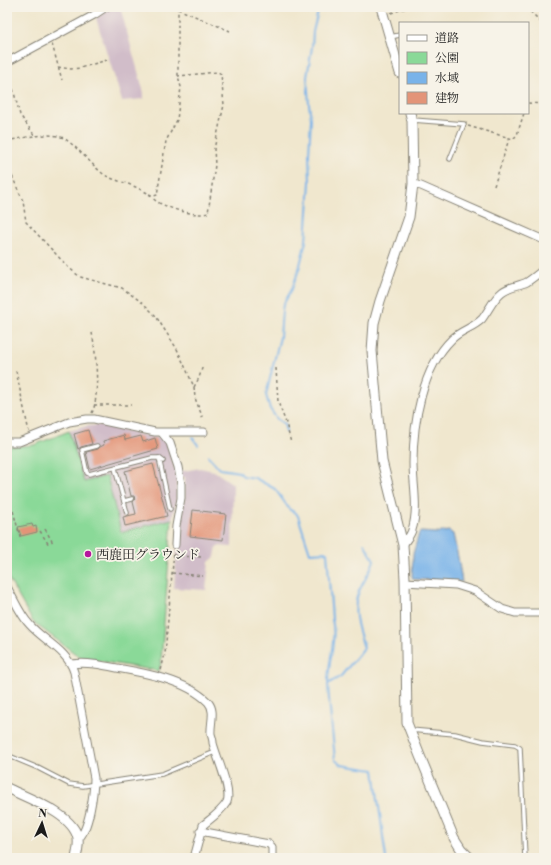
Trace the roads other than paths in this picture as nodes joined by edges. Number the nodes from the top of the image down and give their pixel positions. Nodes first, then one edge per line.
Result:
1 (106, 7) edge
2 (381, 7) edge
3 (399, 34) edge
4 (390, 37) junction
5 (7, 62) edge
6 (399, 69) edge
7 (411, 116) edge
8 (450, 159) dead end
9 (413, 184) junction
10 (544, 240) edge
11 (544, 269) edge
12 (204, 432) dead end
13 (162, 433) junction
14 (7, 442) edge
15 (98, 446) dead end
16 (115, 468) junction
17 (132, 499) dead end
18 (124, 501) junction
19 (170, 509) dead end
20 (127, 513) dead end
21 (175, 545) road end
22 (403, 545) junction
23 (405, 582) junction
24 (7, 587) edge
25 (544, 613) edge
26 (72, 664) junction
27 (409, 730) junction
28 (215, 752) junction
29 (7, 755) edge
30 (94, 784) junction
31 (7, 788) edge
32 (200, 831) junction
33 (78, 839) junction
34 (76, 858) edge
35 (194, 858) edge
36 (272, 858) edge
37 (470, 858) edge
38 (525, 858) edge

1 - 5 street
2 - 4 street
3 - 4 lane
4 - 6 street
7 - 8 lane
7 - 9 street
9 - 10 street
9 - 22 street
11 - 22 street
12 - 13 street
13 - 14 street
13 - 21 street
15 - 16 lane
16 - 18 lane
16 - 19 lane
17 - 18 lane
18 - 20 lane
22 - 23 street
23 - 25 street
23 - 27 street
24 - 26 street
26 - 28 street
26 - 30 street
27 - 37 street
27 - 38 lane
28 - 30 lane
28 - 32 street
29 - 30 lane
30 - 33 street
31 - 33 street
32 - 35 street
32 - 36 street
33 - 34 street

